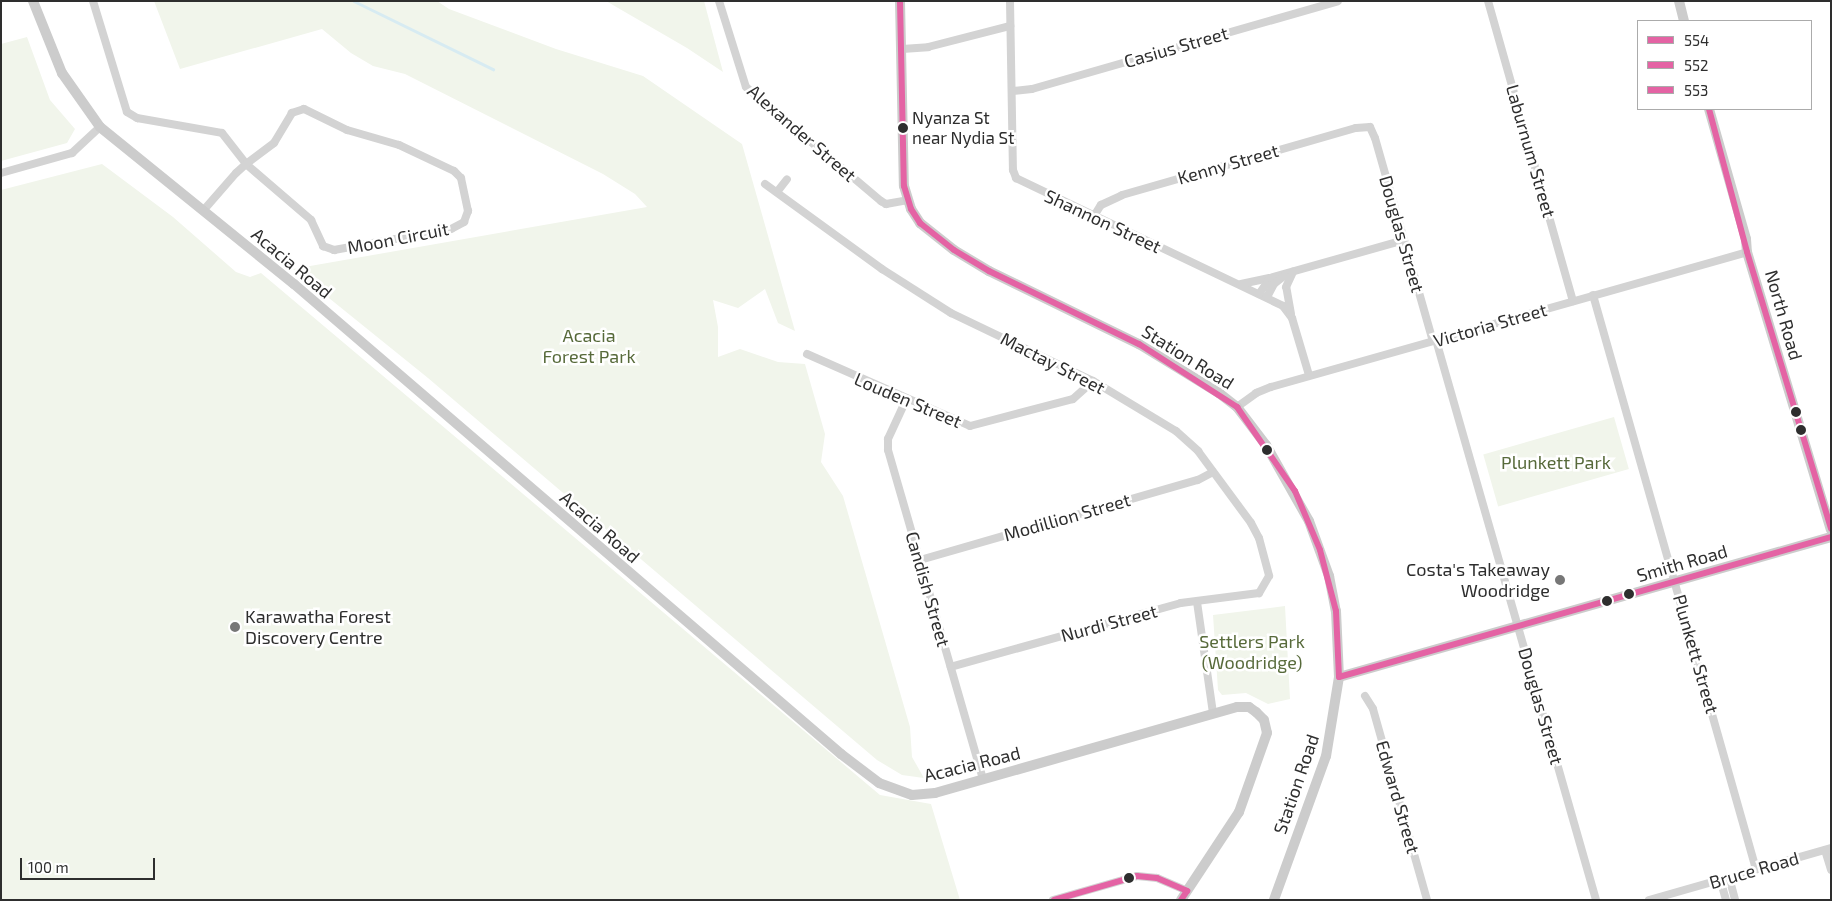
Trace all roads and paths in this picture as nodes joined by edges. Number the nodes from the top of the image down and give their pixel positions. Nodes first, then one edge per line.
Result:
1 (33, 1) edge
2 (93, 1) edge
3 (719, 1) edge
4 (900, 1) edge
5 (1010, 1) edge
6 (1338, 1) edge
7 (1488, 1) edge
8 (1678, 1) edge
9 (1326, 3) edge
10 (1684, 20) edge
11 (1010, 26) junction
12 (902, 49) junction
13 (1013, 91) junction
14 (1709, 110) edge
15 (100, 127) junction
16 (1370, 127) joint
17 (246, 164) junction
18 (1, 173) edge
19 (787, 179) dead end
20 (765, 184) dead end
21 (776, 192) junction
22 (908, 200) junction
23 (204, 211) junction
24 (1094, 216) junction
25 (1404, 240) junction
26 (1747, 252) junction
27 (1291, 272) junction
28 (1271, 277) junction
29 (1236, 283) junction
30 (1263, 296) junction
31 (1594, 296) junction
32 (1573, 301) junction
33 (1292, 318) junction
34 (1435, 340) junction
35 (807, 354) dead end
36 (1309, 375) junction
37 (1093, 382) junction
38 (906, 400) junction
39 (1237, 407) junction
40 (1213, 472) junction
41 (1831, 530) edge
42 (1831, 538) edge
43 (920, 560) junction
44 (1675, 581) junction
45 (1265, 585) joint
46 (1197, 602) junction
47 (1519, 626) junction
48 (951, 667) junction
49 (1339, 676) junction
50 (1365, 696) dead end
51 (1213, 713) junction
52 (983, 780) junction
53 (1828, 849) edge
54 (1756, 869) junction
55 (1831, 870) edge
56 (1729, 877) junction
57 (1720, 879) junction
58 (1184, 895) edge
59 (1053, 900) edge
60 (1274, 900) edge
61 (1427, 900) edge
62 (1596, 900) edge
63 (1649, 900) edge
64 (1726, 900) edge
65 (1735, 900) edge

1 - 15 street, Acacia Road
2 - 17 street
3 - 22 street, Alexander Street
4 - 12 street, Station Road
5 - 11 street, Shannon Street
6 - 9 street, Casius Street
7 - 32 street, Laburnum Street
8 - 10 street
9 - 13 street, Casius Street
11 - 12 street
11 - 13 street, Shannon Street
12 - 22 street, Station Road
13 - 24 street, Shannon Street
14 - 26 street, North Road
15 - 18 street
15 - 23 street, Acacia Road
16 - 24 street, Kenny Street
16 - 25 street, Douglas Street
17 - 17 street, Moon Circuit
17 - 23 street, Moon Circuit
19 - 21 street
20 - 21 street, Mactay Street
21 - 37 street, Mactay Street
22 - 39 street, Station Road
23 - 52 street, Acacia Road
24 - 29 street, Shannon Street
25 - 27 street
25 - 34 street, Douglas Street
26 - 31 street, Victoria Street
26 - 41 street, North Road
27 - 28 street
27 - 30 street
27 - 33 street
28 - 29 street
28 - 30 street
29 - 30 street, Shannon Street
30 - 33 street, Shannon Street
31 - 32 street, Victoria Street
31 - 44 street, Plunkett Street
32 - 34 street, Victoria Street
33 - 36 street, Shannon Street
34 - 36 street, Victoria Street
34 - 47 street, Douglas Street
35 - 38 street, Louden Street
36 - 39 street, Victoria Street
37 - 38 street, Louden Street
37 - 40 street, Mactay Street
38 - 43 street, Candish Street
39 - 49 street, Station Road
40 - 43 street, Modillion Street
40 - 45 street, Mactay Street
42 - 44 street, Smith Road
43 - 48 street, Candish Street
44 - 47 street, Smith Road
44 - 54 street, Plunkett Street
45 - 46 street, Nurdi Street
46 - 48 street, Nurdi Street
46 - 51 street
47 - 49 street, Smith Road
47 - 62 street, Douglas Street
48 - 52 street, Candish Street
49 - 60 street, Station Road
50 - 61 street, Edward Street
51 - 52 street, Acacia Road
51 - 58 street, Acacia Road
53 - 54 street, Bruce Road
53 - 55 street
54 - 56 street, Bruce Road
56 - 57 street, Bruce Road
56 - 65 street
57 - 63 street, Bruce Road
57 - 64 street
58 - 59 street

